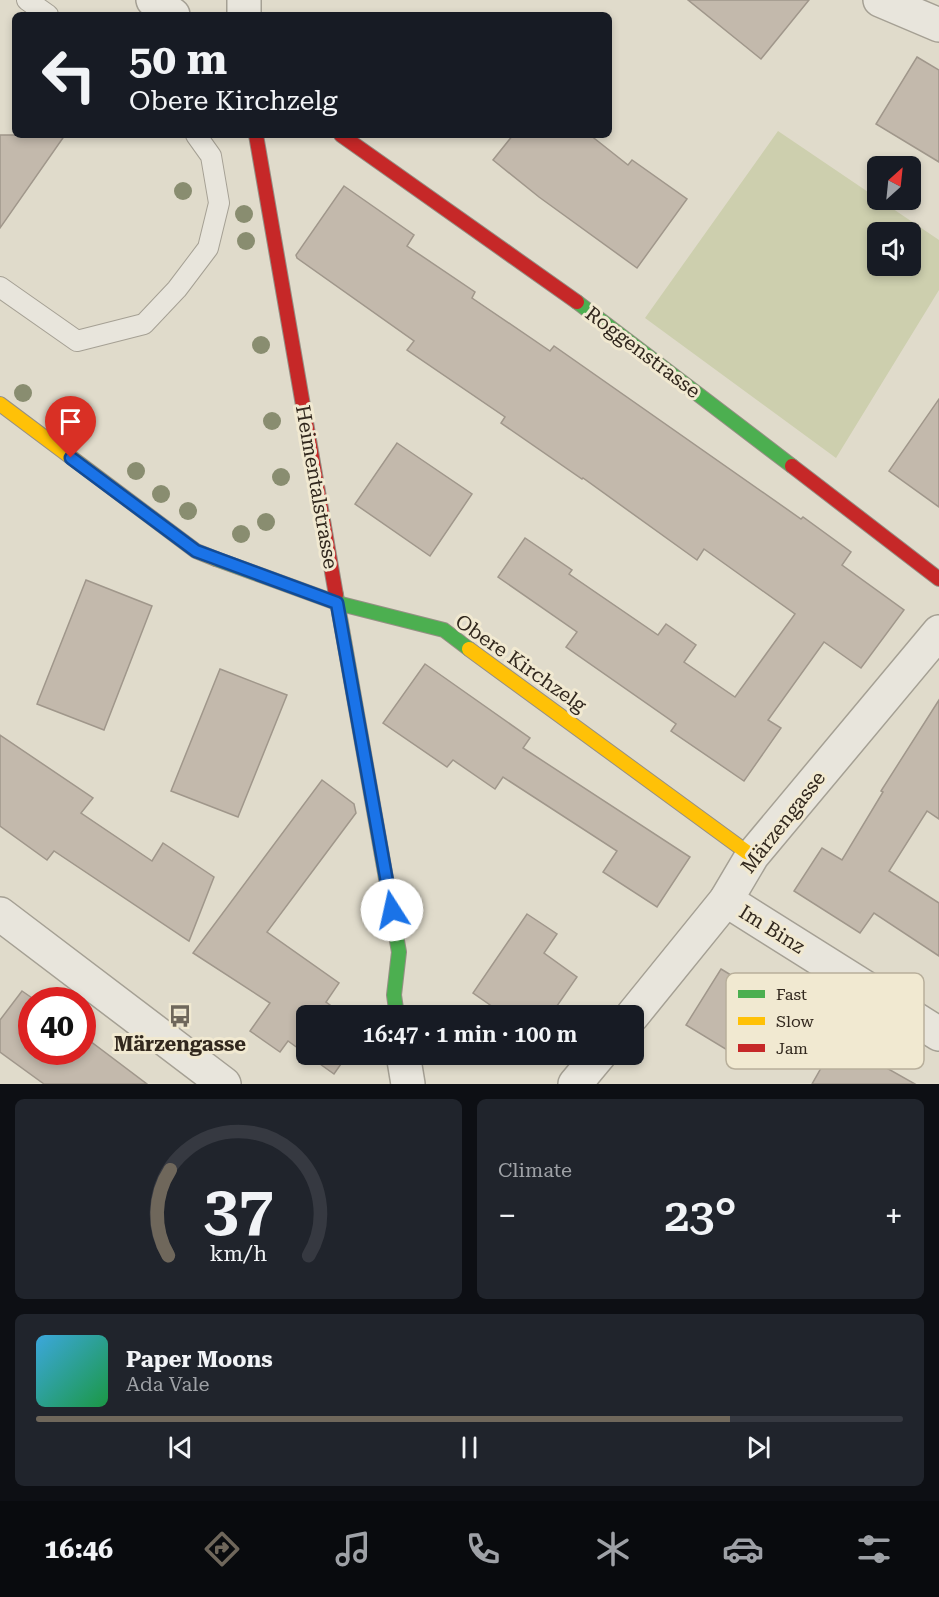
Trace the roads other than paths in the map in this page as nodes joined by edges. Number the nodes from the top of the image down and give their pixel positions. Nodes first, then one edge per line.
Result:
1 (27, 0) edge
2 (153, 0) edge
3 (880, 0) edge
4 (44, 12) edge
5 (169, 12) edge
6 (939, 25) edge
7 (198, 138) edge
8 (257, 138) edge
9 (344, 138) edge
10 (0, 287) edge
11 (0, 404) edge
12 (939, 579) edge
13 (337, 603) junction
14 (939, 632) edge
15 (752, 856) junction
16 (726, 900) junction
17 (4, 925) edge
18 (841, 973) edge
19 (395, 1005) edge
20 (641, 1005) edge
21 (924, 1025) edge
22 (939, 1035) edge
23 (405, 1065) edge
24 (591, 1065) edge
25 (224, 1084) edge
26 (408, 1084) edge
27 (575, 1084) edge

1 - 4 lane
2 - 5 street
3 - 6 street
7 - 10 lane
8 - 13 street, Heimentalstrasse
9 - 12 street, Roggenstrasse
11 - 13 street, Obere Kirchzelg
13 - 15 street, Obere Kirchzelg
13 - 19 street, Heimentalstrasse
14 - 15 street, Märzengasse
15 - 16 street, Märzengasse
16 - 18 street, Im Binz
16 - 20 street, Märzengasse
17 - 25 street
21 - 22 street, Im Binz
23 - 26 street
24 - 27 street

